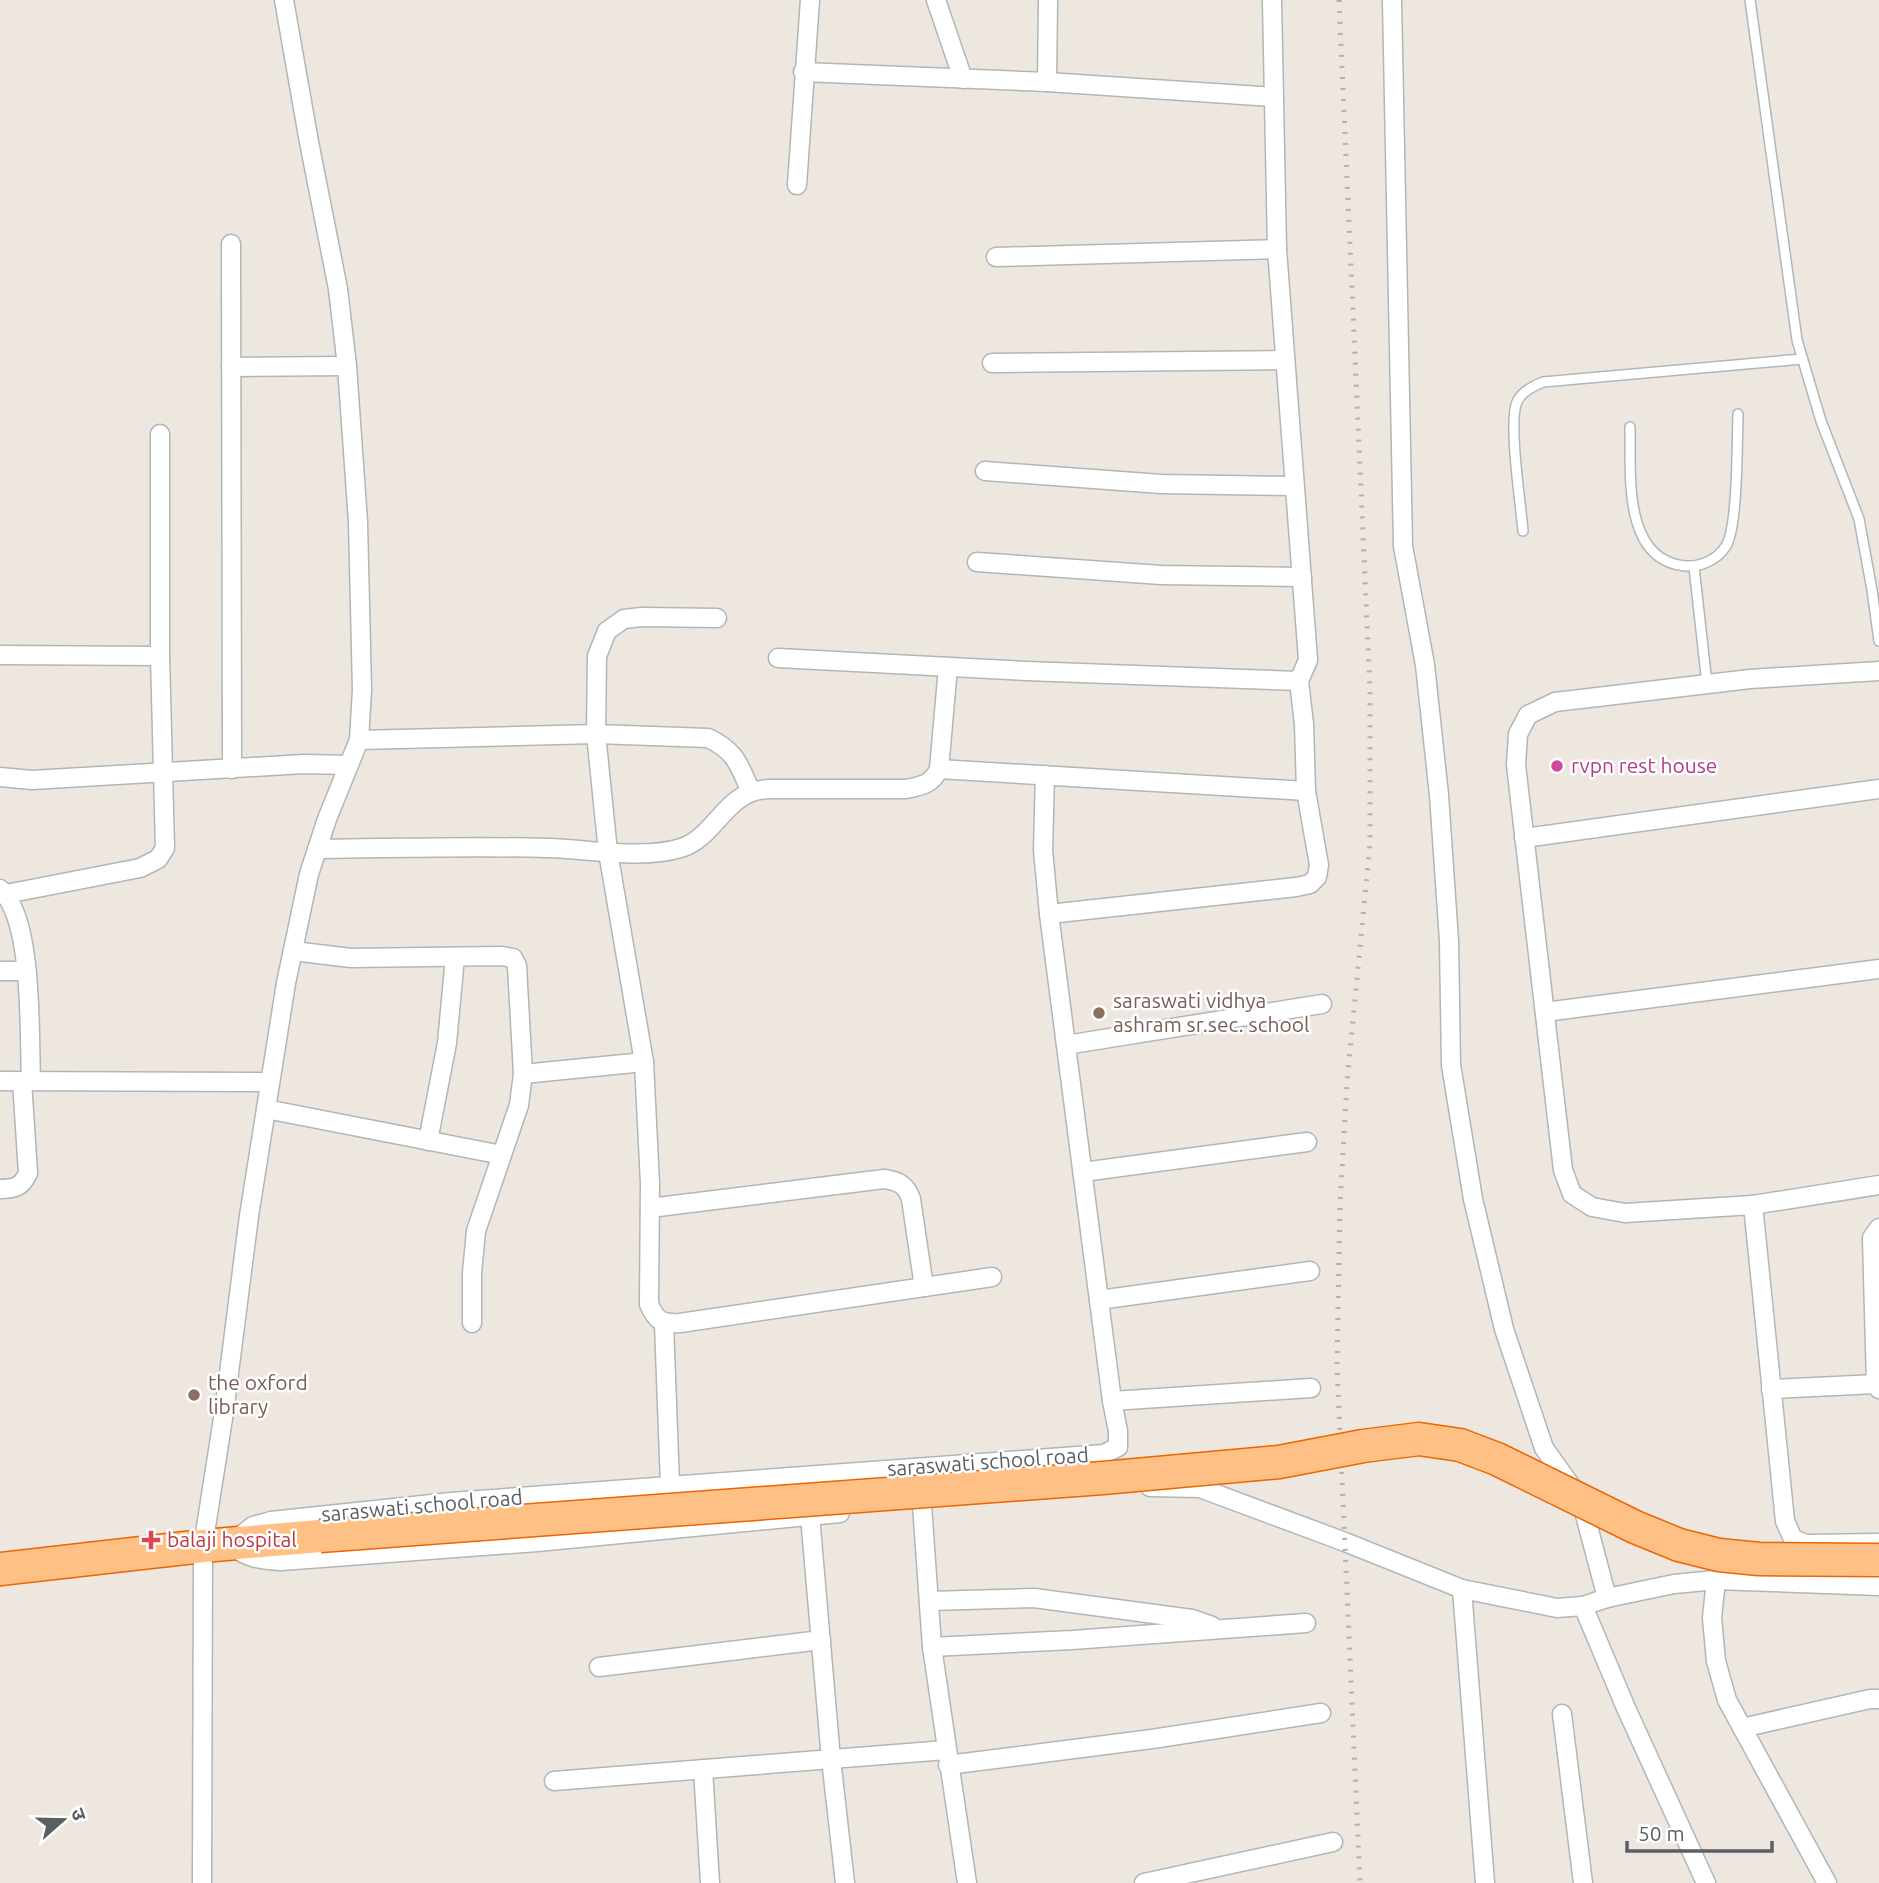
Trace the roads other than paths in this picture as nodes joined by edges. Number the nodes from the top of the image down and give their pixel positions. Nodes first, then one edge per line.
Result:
1 (284, 0) edge
2 (810, 0) edge
3 (936, 0) edge
4 (1048, 0) edge
5 (1272, 0) edge
6 (1392, 0) edge
7 (1750, 0) edge
8 (803, 72) junction
9 (963, 79) junction
10 (1047, 82) junction
11 (1274, 97) junction
12 (797, 185) dead end
13 (230, 244) dead end
14 (1277, 250) junction
15 (996, 257) dead end
16 (1802, 359) junction
17 (1285, 360) junction
18 (992, 363) dead end
19 (347, 366) junction
20 (231, 367) junction
21 (1738, 414) dead end
22 (1630, 428) dead end
23 (160, 434) dead end
24 (985, 471) dead end
25 (1294, 486) junction
26 (1523, 531) dead end
27 (977, 562) dead end
28 (1694, 566) junction
29 (1302, 577) junction
30 (717, 618) dead end
31 (1879, 641) edge
32 (0, 655) edge
33 (160, 656) junction
34 (778, 658) dead end
35 (948, 667) junction
36 (1879, 671) edge
37 (1299, 681) junction
38 (1707, 684) junction
39 (596, 734) junction
40 (359, 740) junction
41 (349, 765) junction
42 (232, 769) junction
43 (939, 769) junction
44 (163, 772) junction
45 (1045, 775) junction
46 (0, 777) edge
47 (1879, 789) edge
48 (1306, 791) junction
49 (751, 792) junction
50 (1524, 838) junction
51 (317, 849) junction
52 (608, 852) junction
53 (3, 891) edge
54 (1049, 914) junction
55 (292, 951) junction
56 (455, 957) junction
57 (1879, 969) edge
58 (0, 971) edge
59 (26, 971) junction
60 (1322, 1004) dead end
61 (1545, 1012) junction
62 (1066, 1045) junction
63 (644, 1062) junction
64 (523, 1074) junction
65 (26, 1080) junction
66 (0, 1081) edge
67 (270, 1082) junction
68 (266, 1109) junction
69 (428, 1141) junction
70 (1307, 1142) dead end
71 (502, 1155) junction
72 (1083, 1172) junction
73 (1879, 1185) edge
74 (0, 1189) edge
75 (1753, 1205) junction
76 (650, 1208) junction
77 (1879, 1228) edge
78 (1310, 1271) dead end
79 (992, 1277) dead end
80 (924, 1287) junction
81 (1099, 1300) junction
82 (472, 1323) dead end
83 (664, 1324) junction
84 (1877, 1386) edge
85 (1311, 1388) dead end
86 (1771, 1389) junction
87 (1112, 1401) junction
88 (670, 1485) junction
89 (922, 1505) junction
90 (810, 1516) junction
91 (1879, 1543) edge
92 (216, 1545) junction
93 (1879, 1560) edge
94 (0, 1569) edge
95 (1716, 1580) junction
96 (1879, 1586) edge
97 (1462, 1589) junction
98 (1608, 1598) junction
99 (929, 1601) junction
100 (1583, 1606) junction
101 (1306, 1623) dead end
102 (1222, 1630) junction
103 (821, 1640) junction
104 (932, 1647) junction
105 (599, 1667) dead end
106 (1879, 1699) edge
107 (1321, 1713) dead end
108 (1562, 1714) dead end
109 (1742, 1728) junction
110 (947, 1757) junction
111 (831, 1759) junction
112 (703, 1769) junction
113 (554, 1781) dead end
114 (1333, 1842) dead end
115 (202, 1883) edge
116 (710, 1883) edge
117 (845, 1883) edge
118 (967, 1883) edge
119 (1144, 1883) edge
120 (1485, 1883) edge
121 (1583, 1883) edge
122 (1706, 1883) edge
123 (1827, 1883) edge

1 - 19 street
2 - 8 street
3 - 9 street
4 - 10 street
5 - 11 street
6 - 98 street
7 - 16 lane
8 - 9 street
8 - 12 street
9 - 10 street
10 - 11 street
11 - 14 street
13 - 20 street
14 - 15 street
14 - 17 street
16 - 26 lane
16 - 31 lane
17 - 18 street
17 - 25 street
19 - 20 street
19 - 40 street
20 - 42 street
21 - 28 lane
22 - 28 lane
23 - 33 street
24 - 25 street
25 - 29 street
27 - 29 street
28 - 38 lane
29 - 37 street
30 - 39 street
32 - 33 street
33 - 44 street
34 - 35 street
35 - 37 street
35 - 43 street
36 - 38 street
37 - 48 street
38 - 50 street
39 - 40 street
39 - 49 street
39 - 52 street
40 - 41 street
41 - 42 street
41 - 51 street
42 - 44 street
43 - 45 street
43 - 49 street
44 - 46 street
44 - 53 street
45 - 48 street
45 - 54 street, saraswati school road
47 - 50 street
48 - 54 street
49 - 52 street
50 - 61 street
51 - 52 street
51 - 55 street
52 - 63 street
53 - 59 street
54 - 62 street, saraswati school road
55 - 56 street
55 - 67 street
56 - 64 street
56 - 69 street
57 - 61 street
58 - 59 street
59 - 65 street
60 - 62 street
61 - 75 street
62 - 72 street, saraswati school road
63 - 64 street
63 - 76 street
64 - 71 street
65 - 66 street
65 - 67 street
65 - 74 street
67 - 68 street
68 - 69 street
68 - 92 street
69 - 71 street
70 - 72 street
71 - 82 street
72 - 81 street, saraswati school road
73 - 75 street
75 - 86 street
76 - 80 street
76 - 83 street
77 - 84 street
78 - 81 street
79 - 80 street
80 - 83 street
81 - 87 street, saraswati school road
83 - 88 street
84 - 86 street
85 - 87 street
86 - 91 street
87 - 88 street, saraswati school road
88 - 92 street, saraswati school road
89 - 90 street
89 - 97 street
89 - 99 street
90 - 92 street
90 - 103 street
92 - 93 highway, bridge
92 - 94 highway
92 - 115 street
95 - 96 street
95 - 98 street
95 - 109 street
97 - 100 street
97 - 120 street
98 - 100 street
99 - 102 street
99 - 104 street
100 - 122 street
101 - 102 street
102 - 104 street
103 - 105 street
103 - 111 street
104 - 110 street
106 - 109 street
107 - 110 street
108 - 121 street
109 - 123 street
110 - 111 street
110 - 118 street
111 - 112 street
111 - 117 street
112 - 113 street
112 - 116 street
114 - 119 street

